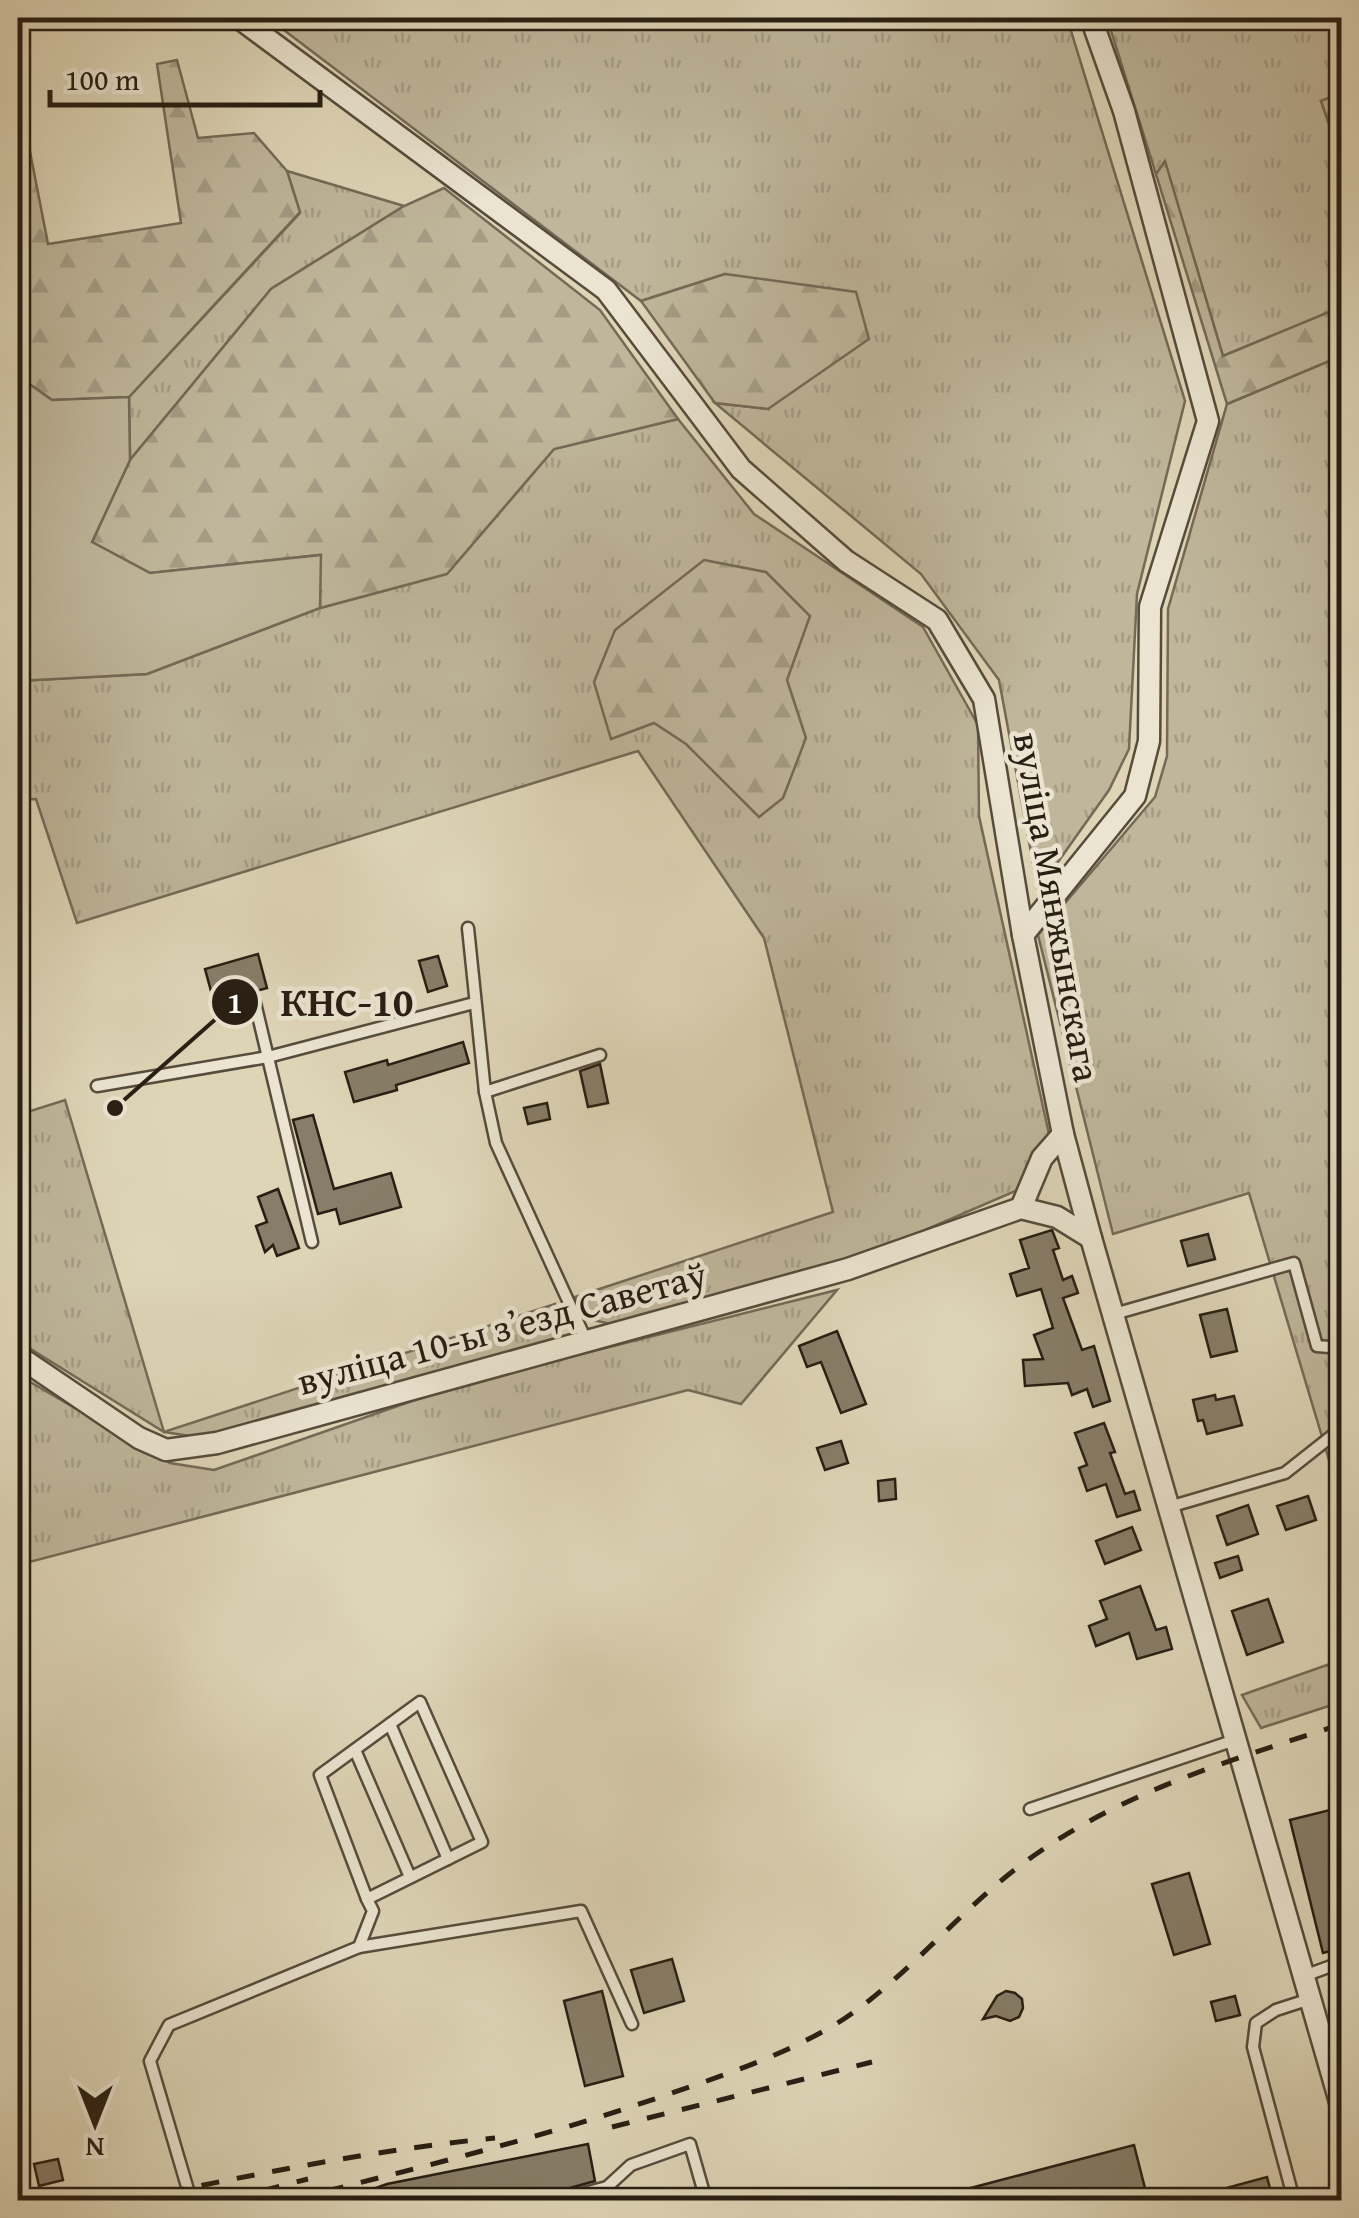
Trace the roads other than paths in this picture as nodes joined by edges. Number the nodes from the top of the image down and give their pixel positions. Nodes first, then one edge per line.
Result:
1 (239, 18) edge
2 (1090, 18) edge
3 (468, 928) dead end
4 (1022, 935) junction
5 (255, 1002) dead end
6 (474, 1004) junction
7 (600, 1054) dead end
8 (268, 1057) junction
9 (96, 1086) dead end
10 (485, 1092) junction
11 (1064, 1134) junction
12 (1022, 1208) junction
13 (1090, 1238) junction
14 (312, 1242) dead end
15 (1114, 1314) junction
16 (586, 1340) junction
17 (1342, 1348) edge
18 (18, 1356) edge
19 (1342, 1428) edge
20 (1169, 1507) junction
21 (390, 1724) junction
22 (1235, 1740) junction
23 (355, 1750) junction
24 (1030, 1809) dead end
25 (448, 1859) junction
26 (410, 1878) junction
27 (367, 1899) junction
28 (359, 1947) junction
29 (1342, 1962) edge
30 (1304, 1976) junction
31 (1311, 1999) junction
32 (632, 2024) dead end
33 (1342, 2109) edge
34 (191, 2200) edge
35 (558, 2200) edge
36 (706, 2200) edge
37 (1294, 2200) edge

1 - 4 street, вуліца Мянжынскага
2 - 4 street
3 - 6 lane
4 - 11 street, вуліца Мянжынскага
5 - 8 lane
6 - 8 lane
6 - 10 lane
7 - 10 lane
8 - 9 lane
8 - 14 lane
10 - 16 lane
11 - 12 street
11 - 13 street, вуліца Мянжынскага
12 - 13 street
12 - 16 street, вуліца 10-ы зʼезд Саветаў
13 - 15 street, вуліца Мянжынскага
15 - 17 lane
15 - 20 street, вуліца Мянжынскага
16 - 18 street, вуліца 10-ы зʼезд Саветаў
19 - 20 lane
20 - 22 street, вуліца Мянжынскага
21 - 23 lane
21 - 25 lane
21 - 25 lane
22 - 24 lane
22 - 30 street, вуліца Мянжынскага
23 - 26 lane
23 - 27 lane
25 - 26 lane
26 - 27 lane
27 - 28 lane
28 - 32 lane
28 - 34 lane
29 - 30 lane
30 - 31 street, вуліца Мянжынскага
31 - 33 street, вуліца Мянжынскага
31 - 37 lane
35 - 36 lane

